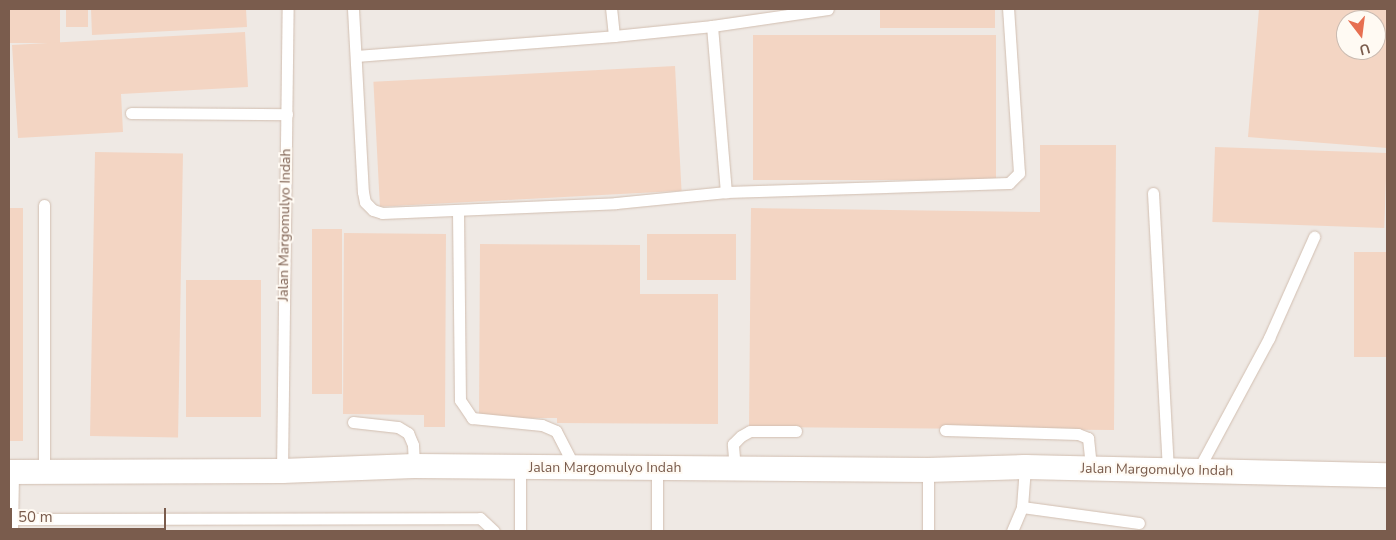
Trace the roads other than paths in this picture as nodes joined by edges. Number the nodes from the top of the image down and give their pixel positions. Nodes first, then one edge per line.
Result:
1 (288, 9) edge
2 (353, 9) edge
3 (611, 9) edge
4 (828, 9) edge
5 (1008, 9) edge
6 (712, 26) junction
7 (614, 36) junction
8 (356, 56) junction
9 (131, 113) dead end
10 (287, 114) junction
11 (726, 192) junction
12 (1153, 192) dead end
13 (44, 204) dead end
14 (458, 210) junction
15 (1314, 238) dead end
16 (353, 422) dead end
17 (945, 430) dead end
18 (796, 431) dead end
19 (414, 466) junction
20 (1025, 467) junction
21 (520, 468) junction
22 (575, 468) junction
23 (657, 468) junction
24 (1092, 468) junction
25 (735, 469) junction
26 (928, 470) junction
27 (1168, 470) junction
28 (1198, 470) junction
29 (282, 471) junction
30 (11, 472) edge
31 (44, 472) junction
32 (1387, 475) edge
33 (1022, 507) junction
34 (10, 519) edge
35 (1139, 523) dead end
36 (12, 531) edge
37 (494, 531) edge
38 (520, 531) edge
39 (657, 531) edge
40 (928, 531) edge
41 (1012, 531) edge

1 - 10 lane, Jalan Margomulyo Indah
2 - 8 lane
3 - 7 lane
4 - 6 lane
5 - 11 lane
6 - 7 lane
6 - 11 lane
7 - 8 lane
8 - 14 lane
9 - 10 lane
10 - 29 lane, Jalan Margomulyo Indah
11 - 14 lane
12 - 27 lane
13 - 31 lane
14 - 22 lane
15 - 28 lane
16 - 19 lane
17 - 24 lane
18 - 25 lane
19 - 21 street, Jalan Margomulyo Indah
19 - 29 street, Jalan Margomulyo Indah
20 - 24 street, Jalan Margomulyo Indah
20 - 26 street, Jalan Margomulyo Indah
20 - 33 lane
21 - 22 street, Jalan Margomulyo Indah
21 - 38 lane
22 - 23 street, Jalan Margomulyo Indah
23 - 25 street, Jalan Margomulyo Indah
23 - 39 lane
24 - 27 street, Jalan Margomulyo Indah
25 - 26 street, Jalan Margomulyo Indah
26 - 40 lane
27 - 28 street, Jalan Margomulyo Indah
28 - 32 street, Jalan Margomulyo Indah
29 - 31 street, Jalan Margomulyo Indah
30 - 31 street, Jalan Margomulyo Indah
30 - 34 lane
33 - 35 lane
33 - 41 lane
34 - 36 lane
34 - 37 lane

